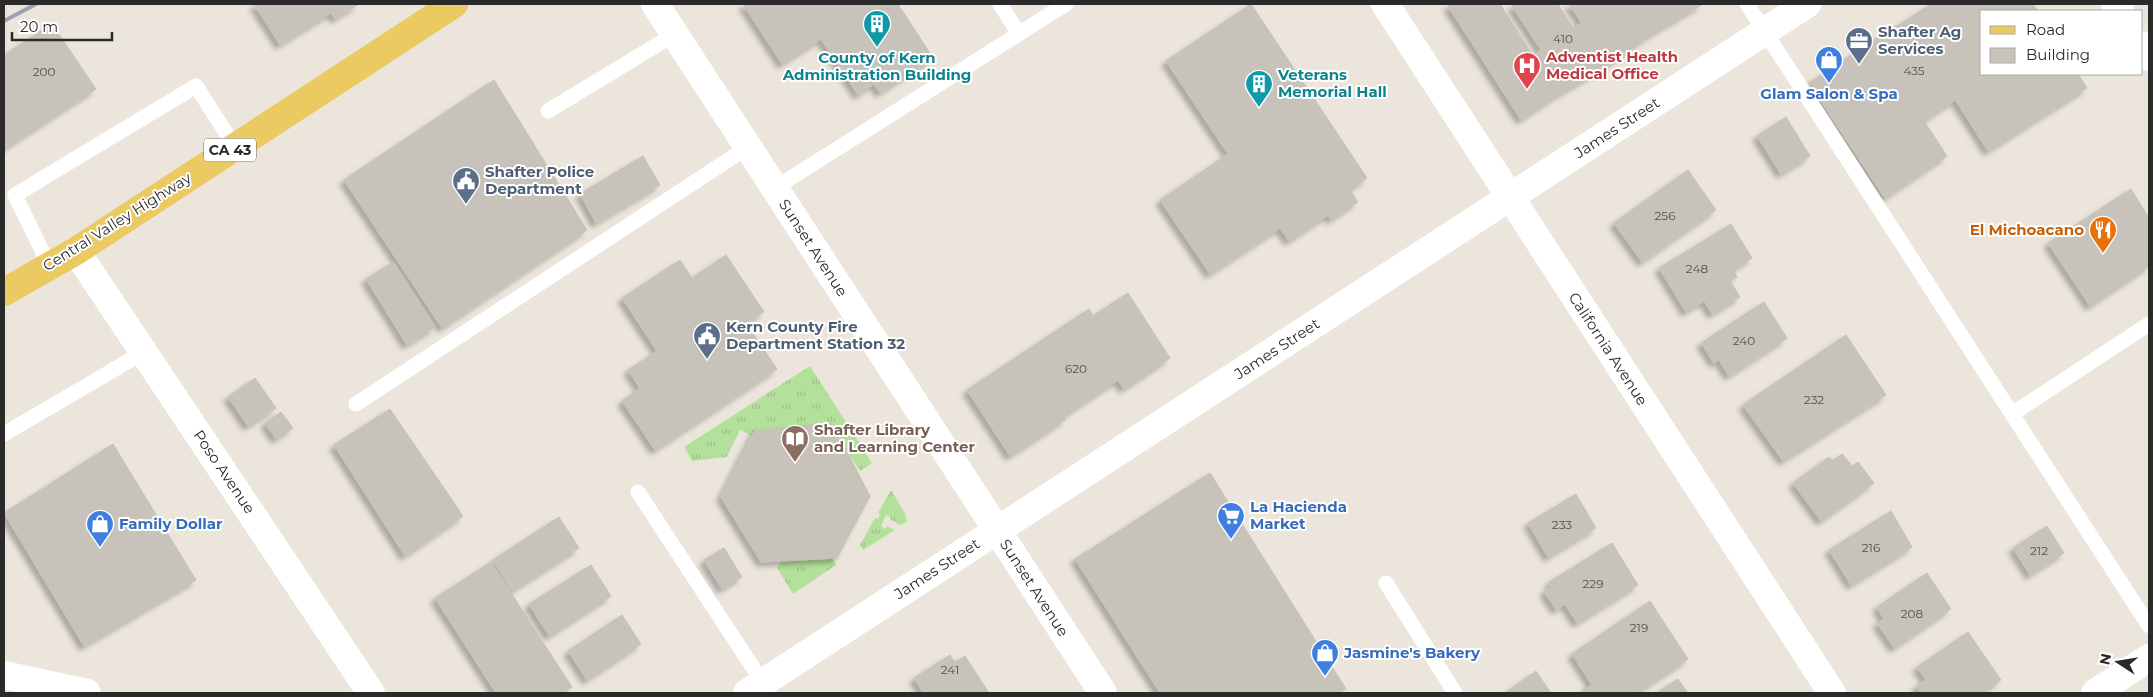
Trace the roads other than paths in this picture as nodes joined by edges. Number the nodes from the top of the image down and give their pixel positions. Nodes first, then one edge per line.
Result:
1 (454, 4) edge
2 (655, 4) edge
3 (1000, 4) edge
4 (1066, 4) edge
5 (1385, 4) edge
6 (1747, 4) edge
7 (1808, 4) edge
8 (1765, 31) junction
9 (674, 34) junction
10 (1019, 34) junction
11 (548, 111) dead end
12 (235, 147) junction
13 (748, 147) junction
14 (774, 188) junction
15 (1510, 197) junction
16 (76, 251) junction
17 (49, 265) junction
18 (4, 292) edge
19 (2149, 324) edge
20 (144, 352) junction
21 (356, 404) dead end
22 (2012, 414) junction
23 (4, 434) edge
24 (638, 492) dead end
25 (997, 531) junction
26 (1386, 583) dead end
27 (2149, 626) edge
28 (2149, 658) edge
29 (4, 675) edge
30 (755, 688) edge
31 (88, 693) edge
32 (371, 693) edge
33 (1103, 693) edge
34 (1455, 693) edge
35 (1832, 693) edge
36 (2095, 693) edge

1 - 12 main road, Central Valley Highway / CA 43
2 - 9 street, Sunset Avenue
3 - 10 lane
4 - 10 lane
5 - 15 street, California Avenue
6 - 8 lane
7 - 8 street, James Street
8 - 15 street, James Street
8 - 22 lane
9 - 11 lane
9 - 13 street, Sunset Avenue
10 - 14 lane
12 - 16 main road, Central Valley Highway / CA 43
12 - 17 lane
13 - 14 street, Sunset Avenue
13 - 21 lane
14 - 25 street, Sunset Avenue
15 - 25 street, James Street
15 - 35 street, California Avenue
16 - 17 main road, Central Valley Highway / CA 43
16 - 20 street, Poso Avenue
17 - 18 main road, Central Valley Highway / CA 43
19 - 22 lane
20 - 23 lane
20 - 32 street, Poso Avenue
22 - 27 lane
24 - 30 lane
25 - 30 street, James Street
25 - 33 street, Sunset Avenue
26 - 34 lane
28 - 36 street
29 - 31 street

